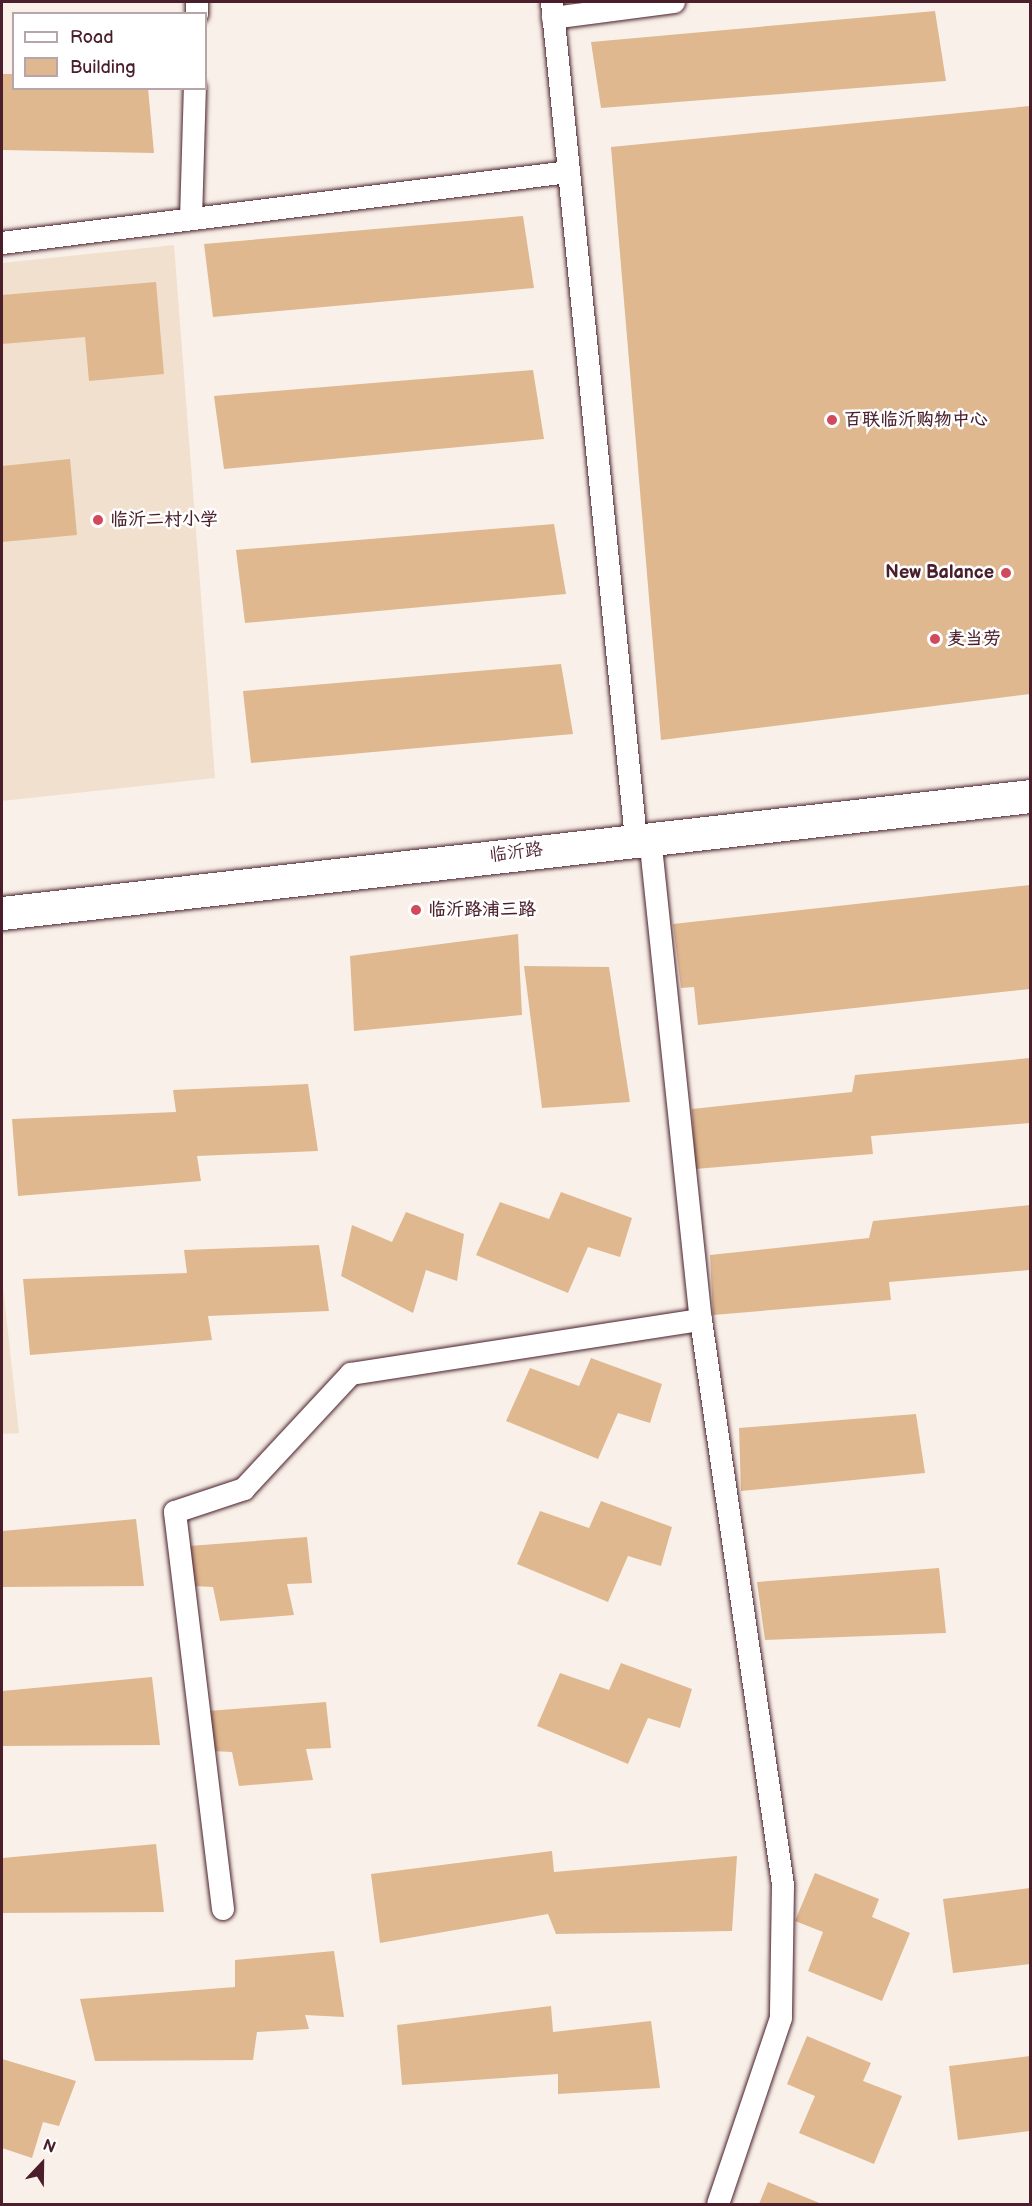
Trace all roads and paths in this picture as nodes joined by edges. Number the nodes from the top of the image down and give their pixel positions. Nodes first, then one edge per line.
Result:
1 (674, 2) edge
2 (553, 10) edge
3 (195, 90) edge
4 (569, 172) junction
5 (191, 219) junction
6 (2, 243) edge
7 (1030, 795) edge
8 (643, 838) junction
9 (2, 913) edge
10 (701, 1320) junction
11 (223, 1910) dead end
12 (717, 2205) edge

1 - 2 lane
2 - 4 lane
3 - 5 lane
4 - 5 lane
4 - 8 lane
5 - 6 lane
7 - 8 street, 临沂路
8 - 9 street, 临沂路
8 - 10 lane
10 - 11 lane
10 - 12 lane

